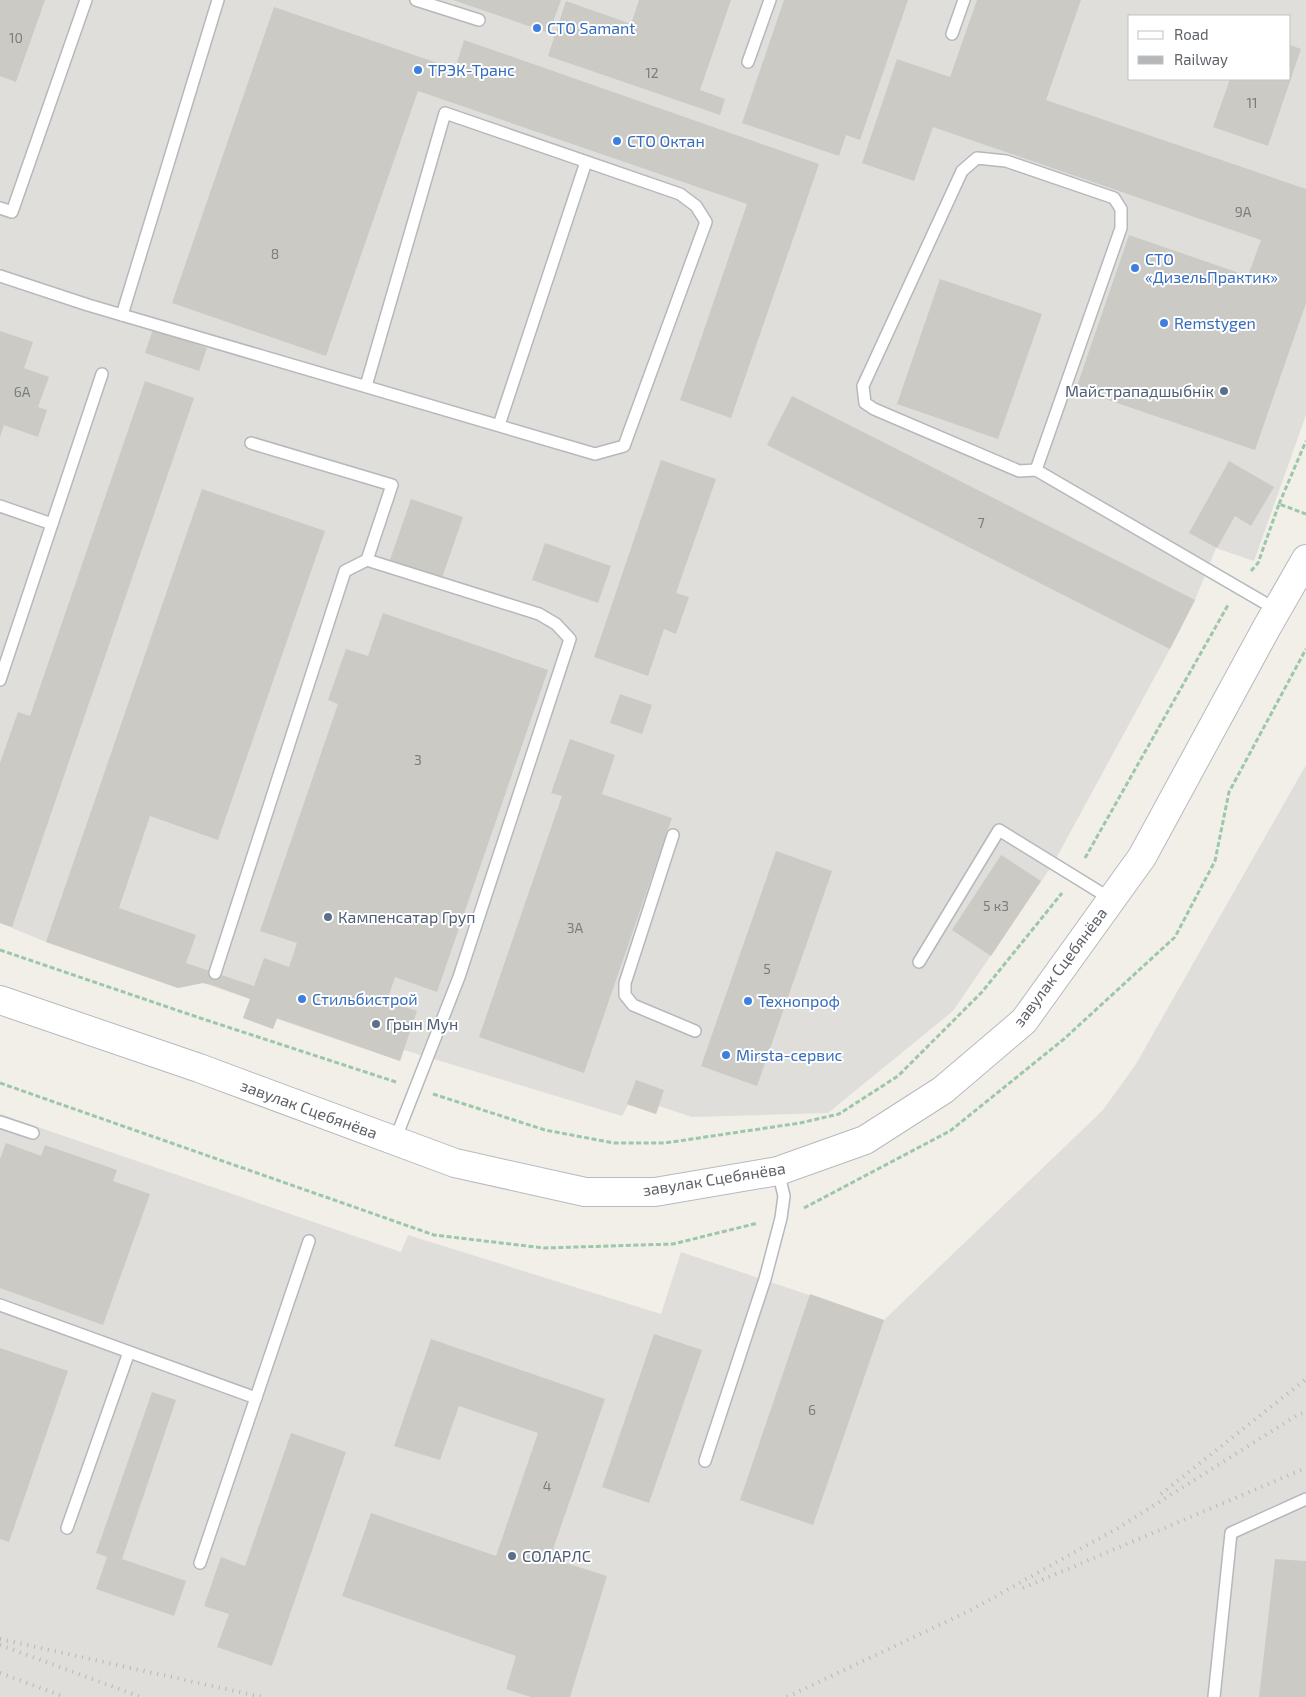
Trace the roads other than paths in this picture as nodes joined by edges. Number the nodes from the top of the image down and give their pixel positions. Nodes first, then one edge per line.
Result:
1 (86, 0) edge
2 (218, 0) edge
3 (416, 0) edge
4 (770, 0) edge
5 (964, 0) edge
6 (479, 20) dead end
7 (952, 34) dead end
8 (748, 62) dead end
9 (586, 162) junction
10 (0, 208) edge
11 (0, 276) edge
12 (122, 315) junction
13 (102, 374) dead end
14 (366, 386) junction
15 (498, 425) junction
16 (251, 443) dead end
17 (1036, 470) junction
18 (0, 506) edge
19 (52, 524) junction
20 (1306, 559) edge
21 (367, 560) junction
22 (1277, 610) junction
23 (0, 678) edge
24 (673, 835) dead end
25 (1111, 900) junction
26 (919, 962) dead end
27 (215, 973) dead end
28 (0, 1000) edge
29 (695, 1031) dead end
30 (0, 1122) edge
31 (33, 1134) dead end
32 (395, 1140) junction
33 (778, 1171) junction
34 (309, 1241) dead end
35 (0, 1305) edge
36 (129, 1352) junction
37 (256, 1398) junction
38 (705, 1461) dead end
39 (1306, 1499) edge
40 (67, 1528) dead end
41 (200, 1564) dead end
42 (1214, 1697) edge

1 - 10 lane
2 - 12 lane
3 - 6 lane
4 - 8 lane
5 - 7 lane
9 - 14 lane
9 - 15 lane
9 - 15 lane
11 - 12 lane
12 - 14 lane
13 - 19 lane
14 - 15 lane
16 - 21 lane
17 - 17 lane
17 - 22 lane
18 - 19 lane
19 - 23 lane
20 - 22 street, завулак Сцебянёва
21 - 27 lane
21 - 32 lane
22 - 25 street, завулак Сцебянёва
24 - 29 lane
25 - 26 lane
25 - 33 street, завулак Сцебянёва
28 - 32 street, завулак Сцебянёва
30 - 31 lane
32 - 33 street, завулак Сцебянёва
33 - 38 lane
34 - 37 lane
35 - 36 lane
36 - 37 lane
36 - 40 lane
37 - 41 lane
39 - 42 lane

